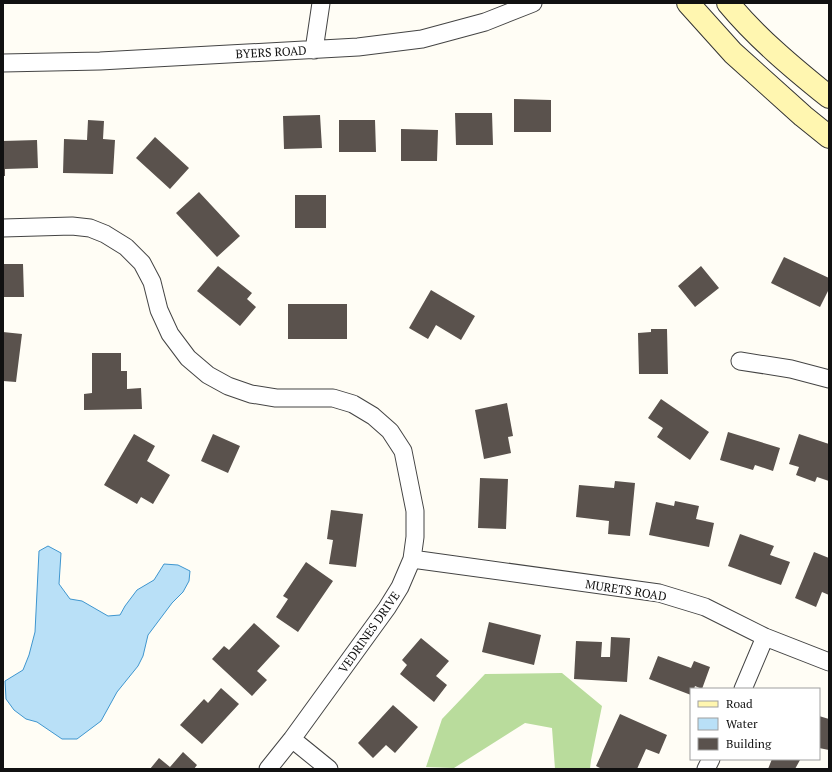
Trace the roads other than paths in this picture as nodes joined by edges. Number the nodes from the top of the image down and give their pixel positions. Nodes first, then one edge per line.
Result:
1 (321, 3) edge
2 (533, 3) edge
3 (688, 3) edge
4 (728, 3) edge
5 (314, 50) junction
6 (3, 63) edge
7 (829, 97) edge
8 (829, 137) edge
9 (3, 228) edge
10 (740, 360) dead end
11 (829, 379) edge
12 (412, 559) junction
13 (765, 636) junction
14 (829, 662) edge
15 (743, 688) edge
16 (292, 739) junction
17 (710, 760) edge
18 (268, 769) edge
19 (329, 769) edge
20 (706, 769) edge

1 - 5 street
2 - 5 street, BYERS ROAD
3 - 8 main road
4 - 7 main road
5 - 6 street, BYERS ROAD
9 - 12 street, VEDRINES DRIVE
10 - 11 street
12 - 13 street, MURETS ROAD
12 - 16 street, VEDRINES DRIVE
13 - 14 street, MURETS ROAD
13 - 15 street
16 - 18 street, VEDRINES DRIVE
16 - 19 street
17 - 20 street

